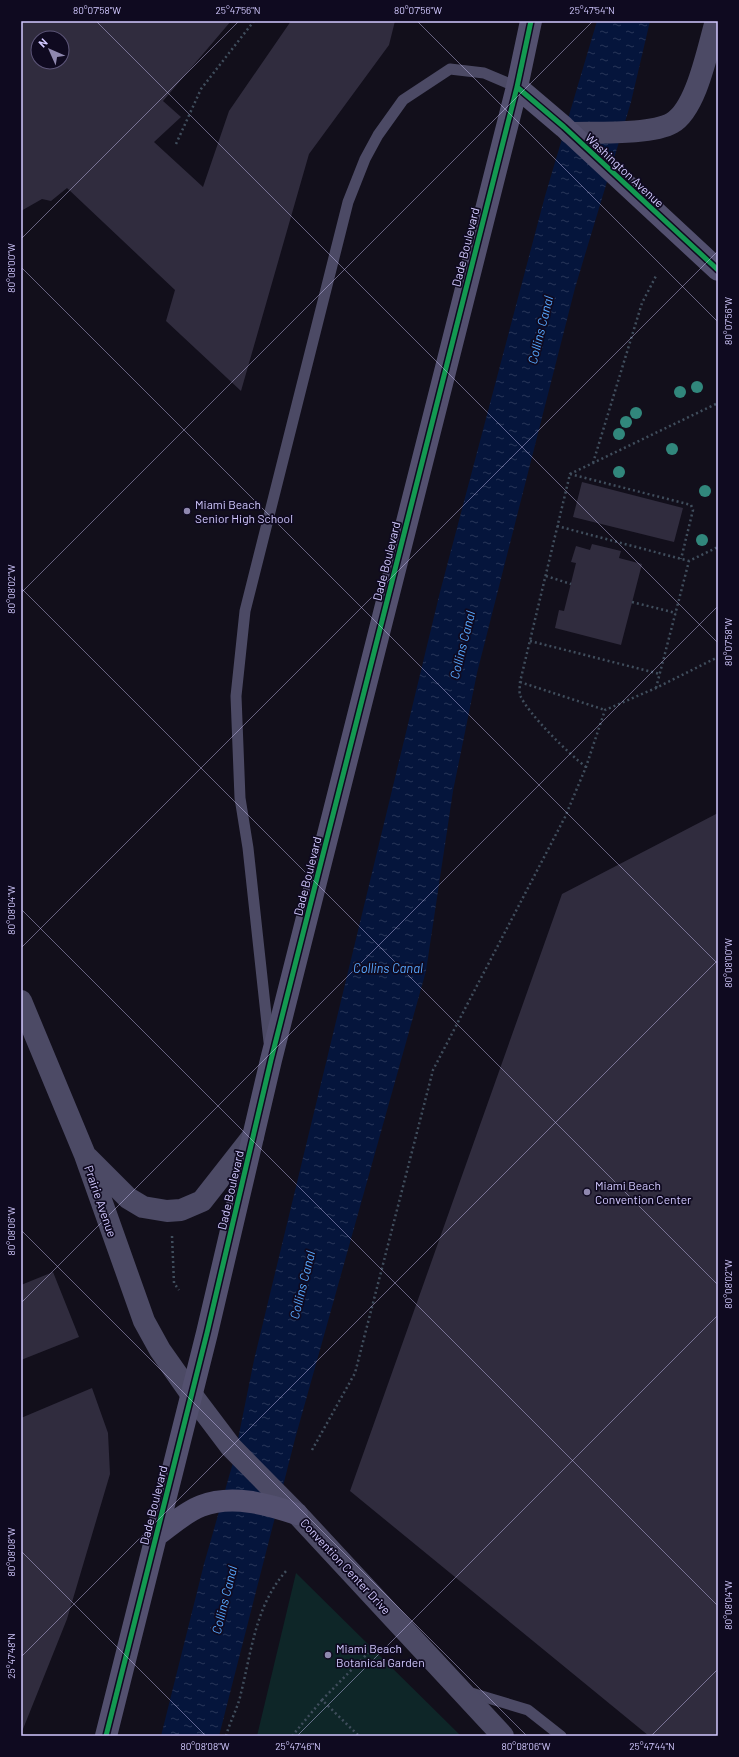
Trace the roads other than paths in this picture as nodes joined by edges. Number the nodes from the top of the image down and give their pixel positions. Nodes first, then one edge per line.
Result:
1 (531, 21) edge
2 (716, 21) edge
3 (517, 87) junction
4 (567, 130) junction
5 (718, 270) edge
6 (21, 1001) edge
7 (271, 1060) junction
8 (253, 1136) junction
9 (85, 1155) junction
10 (191, 1394) junction
11 (288, 1509) junction
12 (156, 1536) junction
13 (461, 1690) junction
14 (106, 1736) edge
15 (503, 1736) edge
16 (561, 1736) edge

1 - 3 main road, Dade Boulevard
2 - 4 street
3 - 4 main road, Washington Avenue
3 - 7 main road, Dade Boulevard
3 - 7 lane
4 - 5 main road, Washington Avenue
6 - 9 street, Prairie Avenue
7 - 8 main road, Dade Boulevard
8 - 9 street
8 - 10 main road, Dade Boulevard
9 - 10 street, Prairie Avenue
10 - 11 street, Convention Center Drive
10 - 12 main road, Dade Boulevard
11 - 12 main road
11 - 13 street, Convention Center Drive
12 - 14 main road, Dade Boulevard
13 - 15 street, Convention Center Drive
13 - 16 lane

